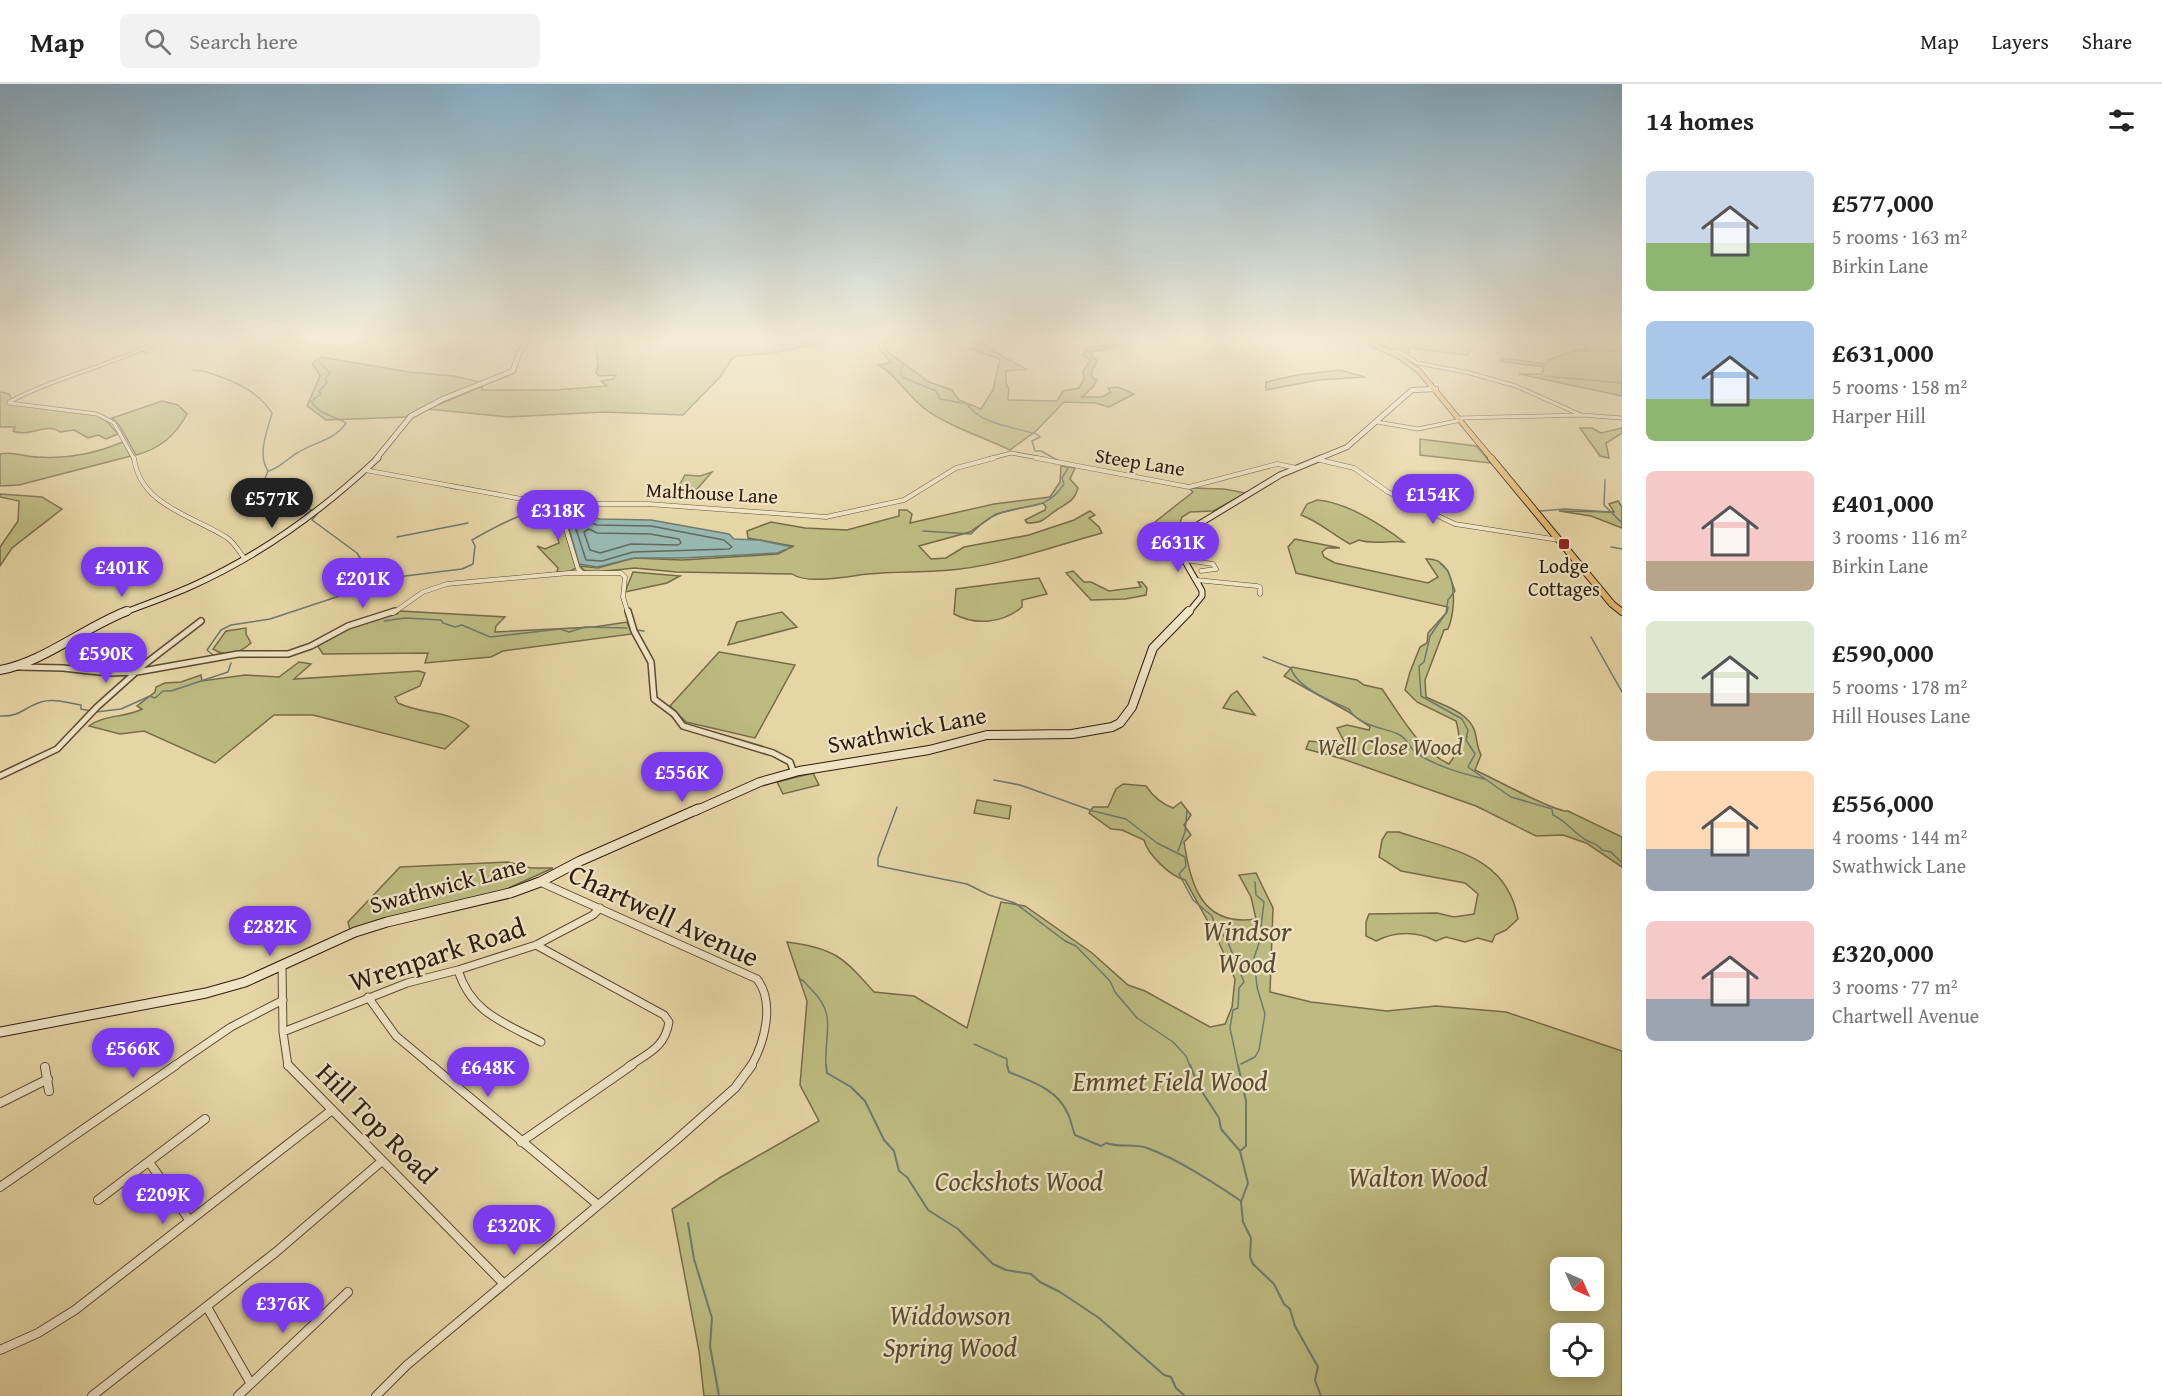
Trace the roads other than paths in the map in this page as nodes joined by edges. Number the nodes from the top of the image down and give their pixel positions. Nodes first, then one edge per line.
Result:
1 (12, 401) edge
2 (439, 401) edge
3 (1400, 401) edge
4 (1446, 401) edge
5 (1550, 401) edge
6 (1581, 415) junction
7 (1622, 418) edge
8 (1460, 419) junction
9 (1377, 423) junction
10 (1011, 453) joint
11 (1320, 459) junction
12 (1069, 466) joint
13 (1298, 468) junction
14 (366, 470) junction
15 (556, 504) junction
16 (569, 504) junction
17 (560, 509) junction
18 (1559, 540) junction
19 (244, 558) junction
20 (1185, 560) junction
21 (580, 571) junction
22 (1201, 571) dead end
23 (569, 573) joint
24 (1196, 580) junction
25 (1260, 594) dead end
26 (1622, 612) edge
27 (201, 621) dead end
28 (19, 667) junction
29 (0, 670) edge
30 (137, 672) junction
31 (794, 773) junction
32 (0, 776) edge
33 (540, 882) junction
34 (600, 908) junction
35 (537, 945) junction
36 (282, 966) junction
37 (458, 970) junction
38 (368, 997) junction
39 (283, 1000) junction
40 (0, 1032) edge
41 (283, 1032) junction
42 (541, 1042) dead end
43 (45, 1067) dead end
44 (48, 1079) junction
45 (49, 1091) dead end
46 (0, 1103) edge
47 (332, 1110) junction
48 (205, 1119) dead end
49 (521, 1142) junction
50 (382, 1161) junction
51 (149, 1162) junction
52 (0, 1186) edge
53 (98, 1200) dead end
54 (597, 1204) junction
55 (190, 1221) junction
56 (503, 1284) junction
57 (348, 1292) dead end
58 (207, 1307) junction
59 (0, 1350) edge
60 (251, 1384) junction
61 (92, 1396) edge
62 (238, 1396) edge
63 (376, 1396) edge

1 - 19 street
2 - 14 street
3 - 9 street
4 - 8 main road
5 - 6 street
6 - 7 street
6 - 8 street
8 - 9 street
8 - 18 main road
9 - 11 street
10 - 12 street, Steep Lane
10 - 16 street, Malthouse Lane
11 - 13 street
11 - 18 street
12 - 13 street, Steep Lane
13 - 20 street
14 - 15 street, Malthouse Lane
14 - 19 street
15 - 16 street, Malthouse Lane
15 - 17 street
16 - 17 street
17 - 21 street
18 - 26 main road
19 - 28 street
20 - 22 street
20 - 24 street
21 - 23 street
21 - 31 street
23 - 30 street
24 - 25 street
24 - 31 street, Swathwick Lane
27 - 30 street
28 - 29 street
28 - 30 street
30 - 32 street
31 - 33 street, Swathwick Lane
33 - 34 street, Chartwell Avenue
33 - 36 street, Swathwick Lane
34 - 35 street, Wrenpark Road
34 - 54 street, Chartwell Avenue
35 - 37 street, Wrenpark Road
35 - 49 street
36 - 39 street, Hill Top Road
36 - 40 street, Swathwick Lane
37 - 38 street, Wrenpark Road
37 - 42 street
38 - 41 street, Wrenpark Road
38 - 49 street
39 - 41 street, Hill Top Road
39 - 52 street
41 - 47 street, Hill Top Road
43 - 44 street
44 - 45 street
44 - 46 street
47 - 50 street, Hill Top Road
47 - 55 street
48 - 51 street
49 - 54 street
50 - 56 street, Hill Top Road
50 - 58 street
51 - 53 street
51 - 55 street
54 - 56 street, Chartwell Avenue
55 - 59 street
56 - 63 street, Chartwell Avenue
57 - 60 street
58 - 60 street
58 - 61 street
60 - 62 street

